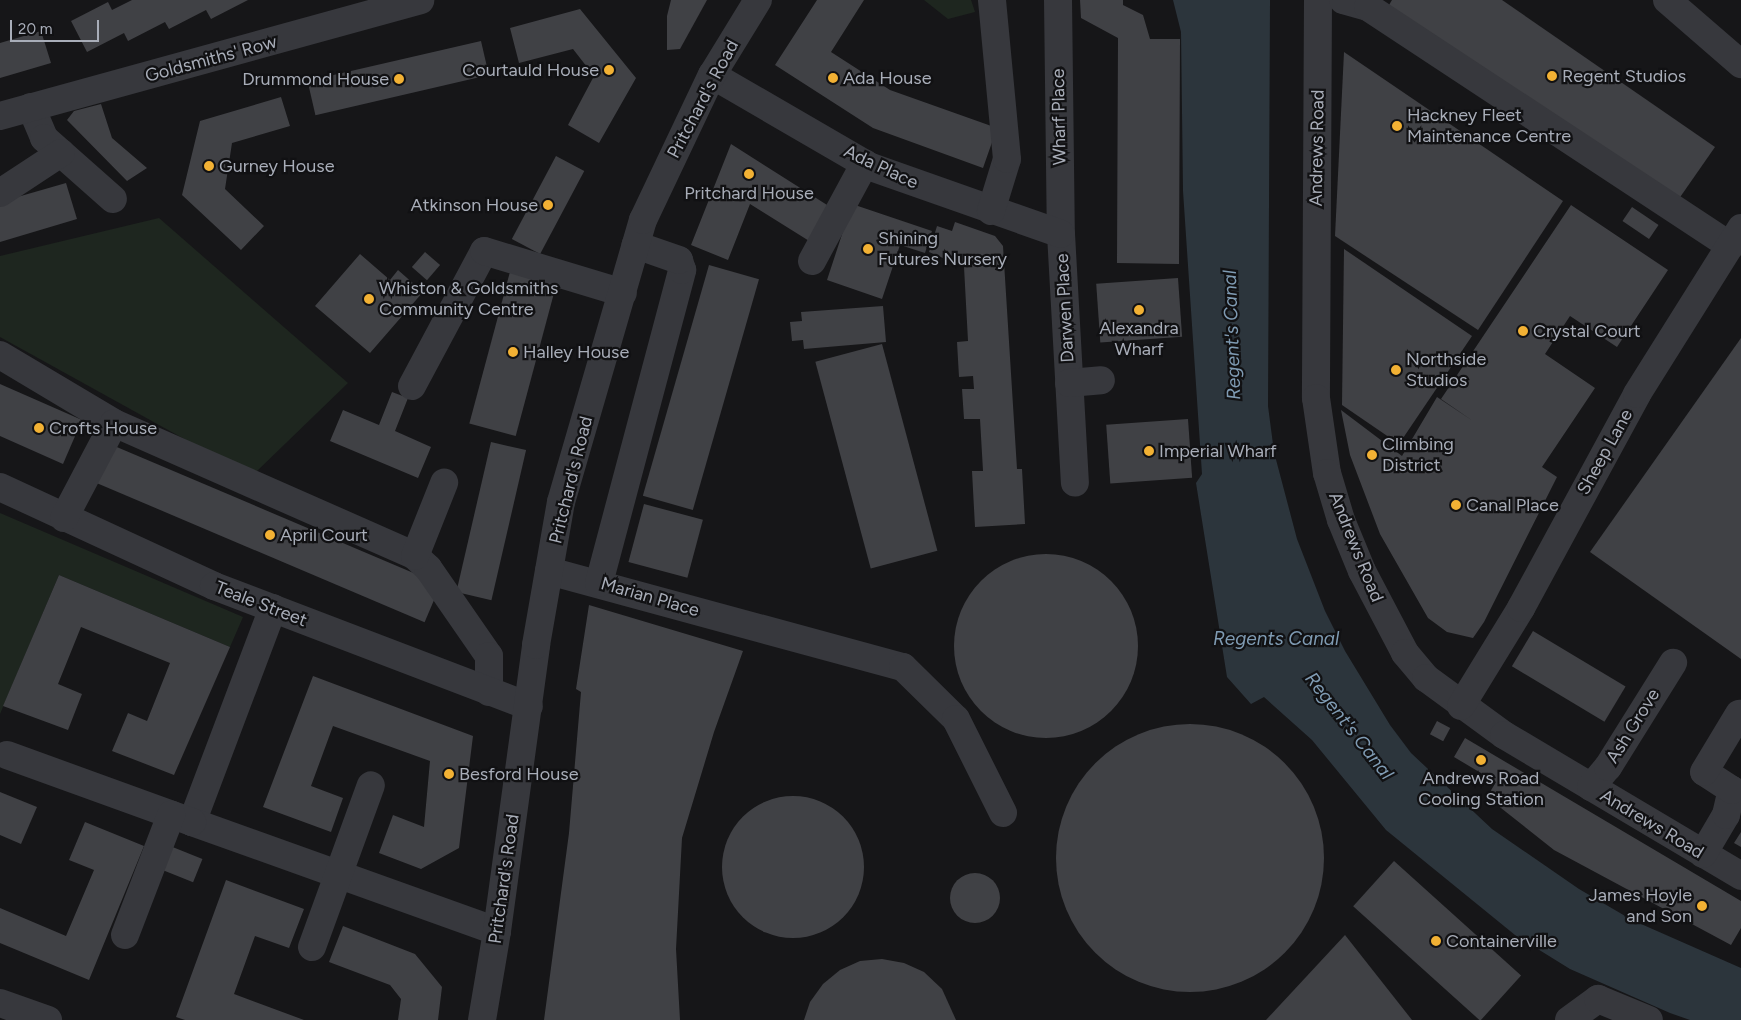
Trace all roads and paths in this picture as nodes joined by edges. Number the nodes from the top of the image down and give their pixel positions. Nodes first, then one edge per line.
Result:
1 (420, 0) edge
2 (758, 0) edge
3 (992, 0) edge
4 (1058, 0) edge
5 (1318, 0) edge
6 (1343, 0) edge
7 (1667, 0) edge
8 (1741, 64) edge
9 (712, 75) junction
10 (31, 107) junction
11 (0, 116) edge
12 (61, 153) junction
13 (865, 163) junction
14 (0, 193) edge
15 (113, 198) dead end
16 (991, 211) junction
17 (1735, 237) edge
18 (1061, 242) junction
19 (636, 245) junction
20 (812, 261) dead end
21 (623, 293) junction
22 (0, 355) edge
23 (1101, 380) dead end
24 (1070, 383) junction
25 (412, 386) dead end
26 (114, 423) junction
27 (444, 483) dead end
28 (1075, 483) dead end
29 (0, 487) edge
30 (64, 518) junction
31 (415, 556) junction
32 (549, 571) junction
33 (600, 583) junction
34 (273, 608) junction
35 (1674, 663) dead end
36 (489, 692) junction
37 (529, 706) junction
38 (1461, 706) junction
39 (1739, 714) dead end
40 (7, 755) dead end
41 (371, 785) dead end
42 (1590, 787) junction
43 (1003, 813) dead end
44 (182, 818) junction
45 (1703, 854) junction
46 (338, 875) junction
47 (1741, 876) edge
48 (497, 931) junction
49 (125, 935) dead end
50 (312, 947) dead end
51 (0, 1002) edge
52 (48, 1020) edge
53 (482, 1020) edge
54 (1569, 1020) edge
55 (1649, 1020) edge

1 - 10 street, Goldsmiths' Row
2 - 9 street, Pritchard's Road
3 - 16 street
4 - 18 street, Wharf Place
5 - 38 street, Andrews Road
6 - 17 street
7 - 8 street
9 - 13 street, Ada Place
9 - 19 street, Pritchard's Road
10 - 11 street, Goldsmiths' Row
10 - 12 street
12 - 14 street
12 - 15 street
13 - 16 street, Ada Place
13 - 20 street
16 - 18 street, Ada Place
17 - 38 street, Sheep Lane
18 - 24 street, Darwen Place
19 - 21 street, Pritchard's Road
19 - 33 street
21 - 25 street
21 - 32 street, Pritchard's Road
22 - 26 street
23 - 24 street, Darwen Place
24 - 28 street, Darwen Place
26 - 30 street
26 - 31 street
27 - 31 street
29 - 30 street, Teale Street
30 - 34 street, Teale Street
31 - 36 street
32 - 33 street, Marian Place
32 - 37 street, Pritchard's Road
33 - 43 street, Marian Place
34 - 36 street, Teale Street
34 - 44 street
35 - 42 street, Ash Grove
36 - 37 street, Teale Street
37 - 48 street, Pritchard's Road
38 - 42 street, Andrews Road
39 - 45 street
40 - 44 street
41 - 46 street
42 - 45 street, Andrews Road
44 - 46 street
44 - 49 street
45 - 47 street, Andrews Road
46 - 48 street
46 - 50 street
48 - 53 street, Pritchard's Road
51 - 52 street
54 - 55 street

